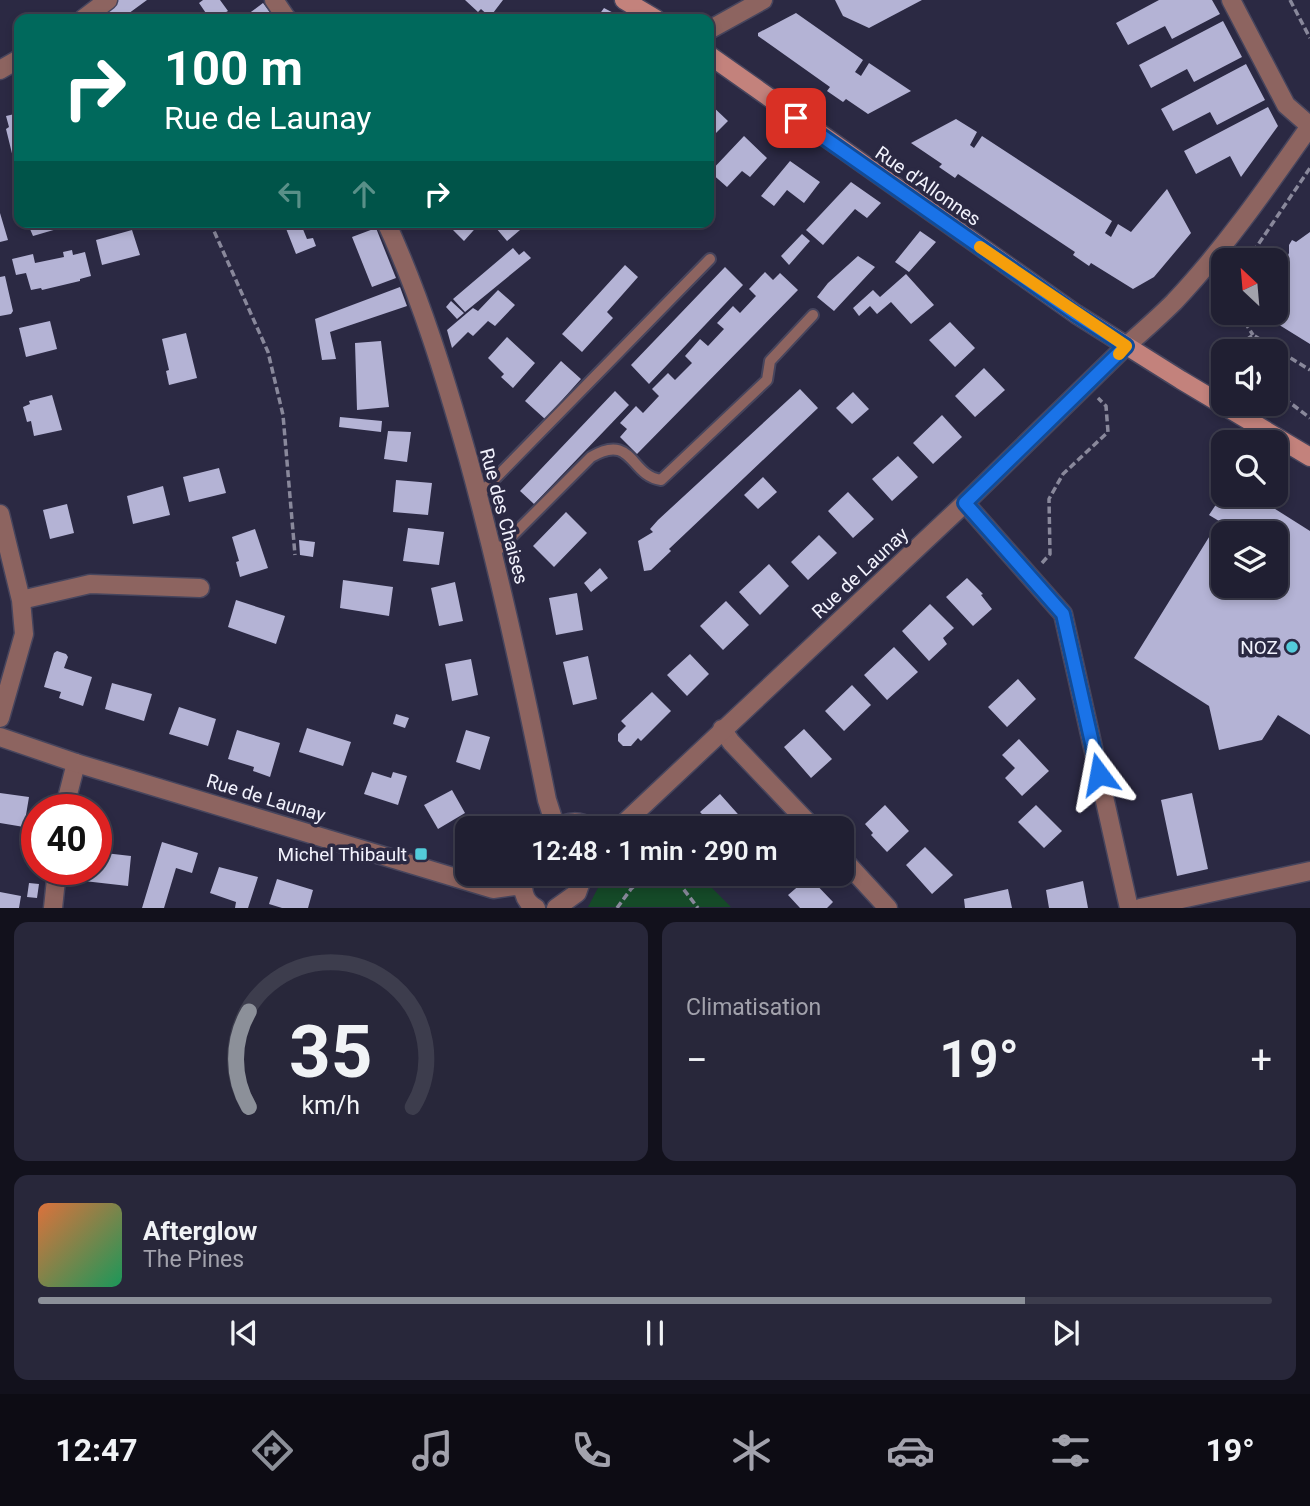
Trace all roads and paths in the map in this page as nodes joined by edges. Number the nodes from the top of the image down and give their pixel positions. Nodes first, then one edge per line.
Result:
1 (108, 0) edge
2 (624, 0) edge
3 (763, 0) edge
4 (1231, 0) edge
5 (1290, 0) edge
6 (90, 14) edge
7 (648, 14) edge
8 (714, 27) edge
9 (1310, 38) edge
10 (714, 59) edge
11 (1310, 126) edge
12 (1310, 168) edge
13 (213, 228) edge
14 (389, 228) edge
15 (1256, 248) edge
16 (710, 259) dead end
17 (813, 315) dead end
18 (1247, 326) edge
19 (1253, 335) junction
20 (1247, 339) edge
21 (1126, 346) junction
22 (1310, 370) edge
23 (1086, 387) junction
24 (1288, 401) edge
25 (1310, 418) edge
26 (1310, 457) edge
27 (478, 496) junction
28 (965, 503) junction
29 (0, 514) edge
30 (494, 554) junction
31 (295, 555) dead end
32 (1030, 577) junction
33 (200, 588) dead end
34 (21, 600) junction
35 (0, 718) edge
36 (722, 729) junction
37 (0, 737) edge
38 (76, 763) junction
39 (68, 794) edge
40 (553, 816) edge
41 (631, 816) edge
42 (802, 816) edge
43 (1310, 870) edge
44 (854, 871) edge
45 (455, 877) edge
46 (55, 885) edge
47 (484, 886) edge
48 (503, 886) edge
49 (524, 886) edge
50 (579, 886) edge
51 (634, 886) edge
52 (681, 886) edge
53 (53, 908) edge
54 (536, 908) edge
55 (556, 908) edge
56 (617, 908) edge
57 (698, 908) edge
58 (888, 908) edge
59 (1129, 908) edge
60 (1140, 908) edge

1 - 6 street
2 - 7 main road
3 - 8 street
4 - 11 street
5 - 9 path
10 - 21 main road, Rue d'Allonnes
11 - 21 street, Rue de Launay
12 - 15 path
13 - 31 path
14 - 27 street, Rue des Chaises
16 - 27 lane
17 - 30 lane
18 - 19 path
19 - 20 path
19 - 22 path
21 - 23 street, Rue de Launay
21 - 26 main road, Rue d'Allonnes
23 - 28 street, Rue de Launay
23 - 32 path
24 - 25 path
27 - 30 street, Rue des Chaises
28 - 32 street
28 - 36 street, Rue de Launay
29 - 34 street
30 - 40 street, Rue des Chaises
32 - 59 street
33 - 34 street
34 - 35 street
36 - 41 street, Rue de Launay
36 - 42 street
37 - 38 street, Rue de Launay
38 - 39 street
38 - 45 street, Rue de Launay
43 - 60 street
44 - 58 street
46 - 53 street
47 - 48 street, Rue de Launay
49 - 54 street, Rue de Launay
50 - 55 street
51 - 56 path
52 - 57 path

